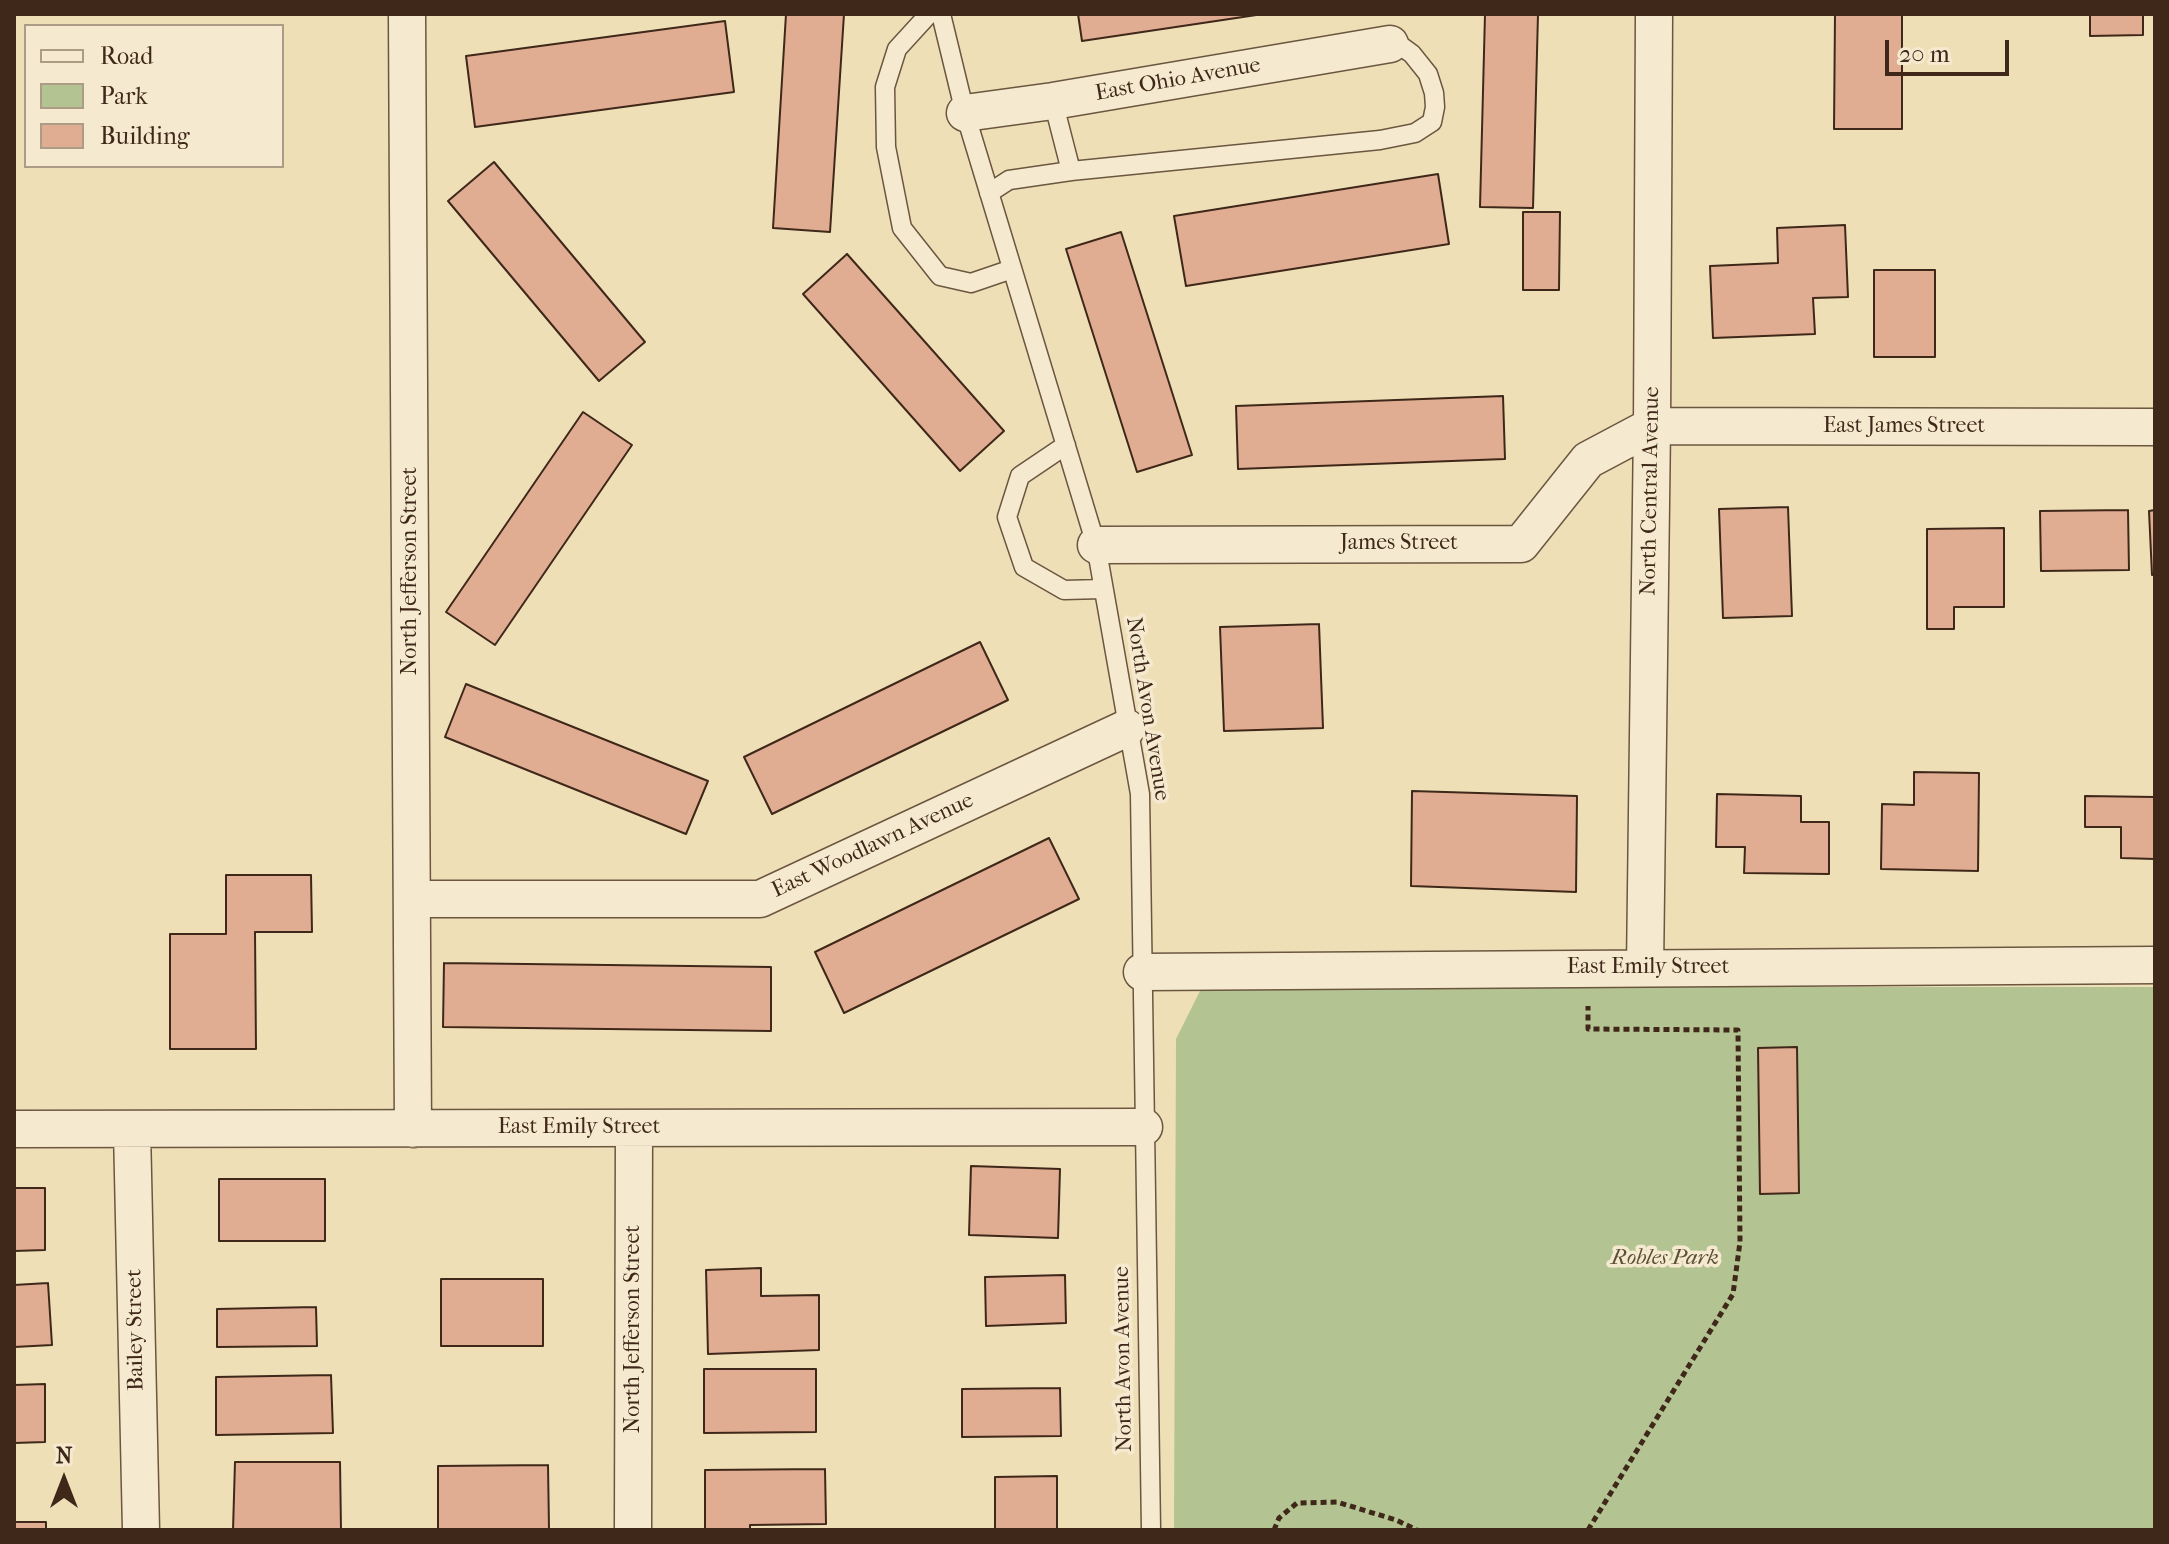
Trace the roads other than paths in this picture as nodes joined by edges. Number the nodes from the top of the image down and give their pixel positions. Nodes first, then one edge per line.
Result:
1 (407, 14) edge
2 (929, 14) edge
3 (941, 14) edge
4 (1654, 14) edge
5 (1390, 44) joint
6 (1053, 101) junction
7 (965, 113) junction
8 (1071, 171) junction
9 (989, 193) junction
10 (1012, 269) junction
11 (1652, 426) junction
12 (2155, 427) edge
13 (1066, 445) junction
14 (1096, 545) junction
15 (1102, 589) junction
16 (1127, 728) junction
17 (413, 899) junction
18 (2155, 965) edge
19 (1645, 968) junction
20 (1142, 972) junction
21 (1144, 1127) junction
22 (634, 1128) junction
23 (14, 1129) edge
24 (413, 1129) junction
25 (132, 1130) junction
26 (141, 1530) edge
27 (633, 1530) edge
28 (1151, 1530) edge

1 - 17 street, North Jefferson Street
2 - 10 lane
3 - 7 lane, North Avon Avenue
4 - 11 street, North Central Avenue
5 - 6 street, East Ohio Avenue
5 - 8 lane
6 - 7 street, East Ohio Avenue
6 - 8 lane
7 - 9 lane, North Avon Avenue
8 - 9 lane
9 - 10 lane, North Avon Avenue
10 - 13 lane, North Avon Avenue
11 - 12 street, East James Street
11 - 14 street, James Street
11 - 19 street, North Central Avenue
13 - 14 lane, North Avon Avenue
13 - 15 lane
14 - 15 lane, North Avon Avenue
15 - 16 lane, North Avon Avenue
16 - 17 street, East Woodlawn Avenue
16 - 20 lane, North Avon Avenue
17 - 24 street, North Jefferson Street
18 - 19 street, East Emily Street
19 - 20 street, East Emily Street
20 - 21 lane, North Avon Avenue
21 - 22 street, East Emily Street
21 - 28 lane, North Avon Avenue
22 - 24 street, East Emily Street
22 - 27 street, North Jefferson Street
23 - 25 street, East Emily Street
24 - 25 street, East Emily Street
25 - 26 street, Bailey Street

